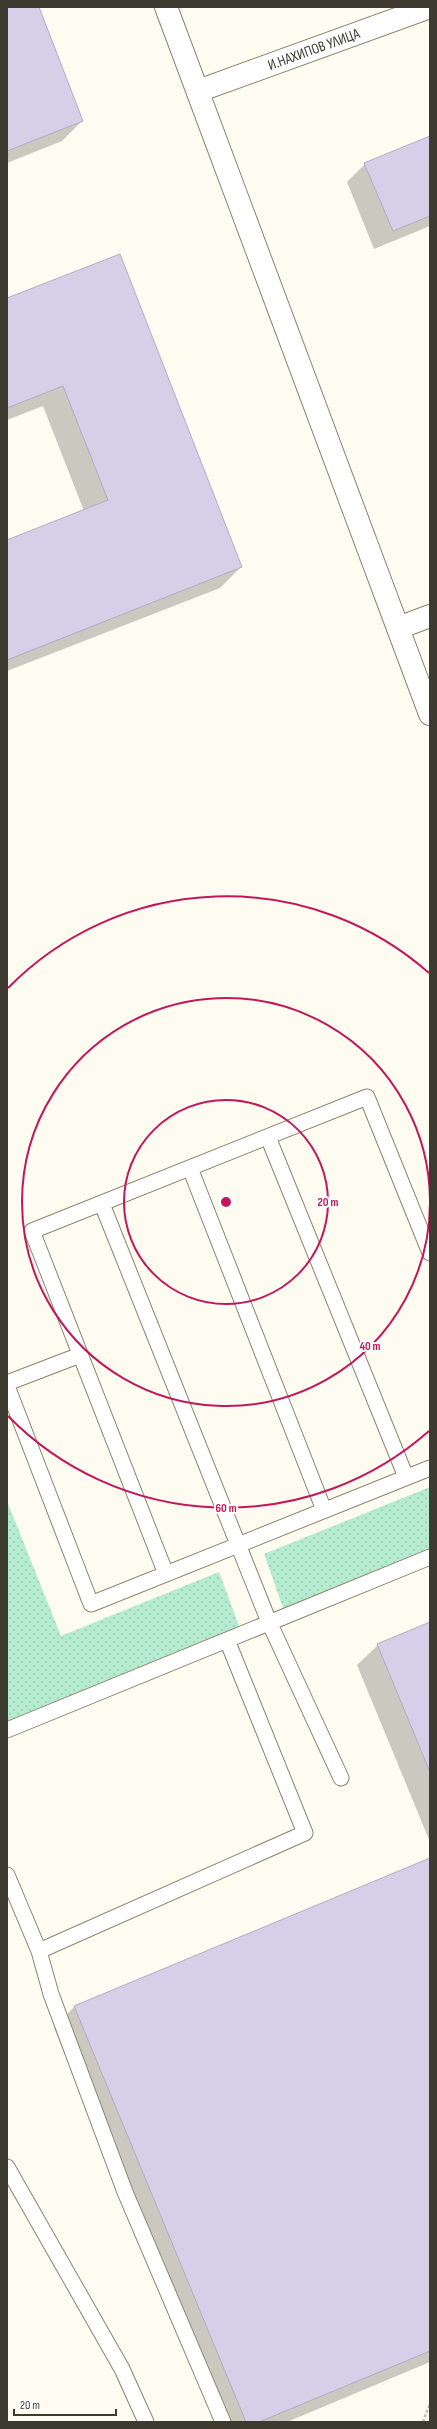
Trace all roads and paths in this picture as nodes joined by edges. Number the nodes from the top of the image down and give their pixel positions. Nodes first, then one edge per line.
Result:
1 (166, 7) edge
2 (430, 7) edge
3 (198, 91) junction
4 (430, 616) edge
5 (398, 628) junction
6 (430, 714) edge
7 (268, 1137) junction
8 (190, 1168) junction
9 (102, 1204) junction
10 (430, 1253) edge
11 (80, 1355) junction
12 (7, 1385) edge
13 (430, 1468) edge
14 (406, 1477) junction
15 (324, 1510) junction
16 (238, 1544) junction
17 (430, 1557) edge
18 (166, 1574) junction
19 (270, 1622) junction
20 (227, 1640) junction
21 (7, 1730) edge
22 (341, 1778) dead end
23 (7, 1875) edge
24 (39, 1951) junction
25 (7, 2167) edge
26 (430, 2404) edge
27 (146, 2422) edge
28 (223, 2422) edge
29 (423, 2422) edge

1 - 3 street
2 - 3 street, И.НАХИПОВ УЛИЦА
3 - 5 street
4 - 5 street
5 - 6 street
7 - 8 lane
7 - 10 lane
7 - 14 lane
8 - 9 lane
8 - 15 lane
9 - 11 lane
9 - 16 lane
11 - 12 lane
11 - 18 lane
12 - 18 lane
13 - 14 lane
14 - 15 lane
15 - 16 lane
16 - 18 lane
16 - 19 lane
17 - 19 lane
19 - 20 lane
19 - 22 lane
20 - 21 lane
20 - 24 lane
23 - 24 lane
24 - 28 lane
25 - 27 lane
26 - 29 path

